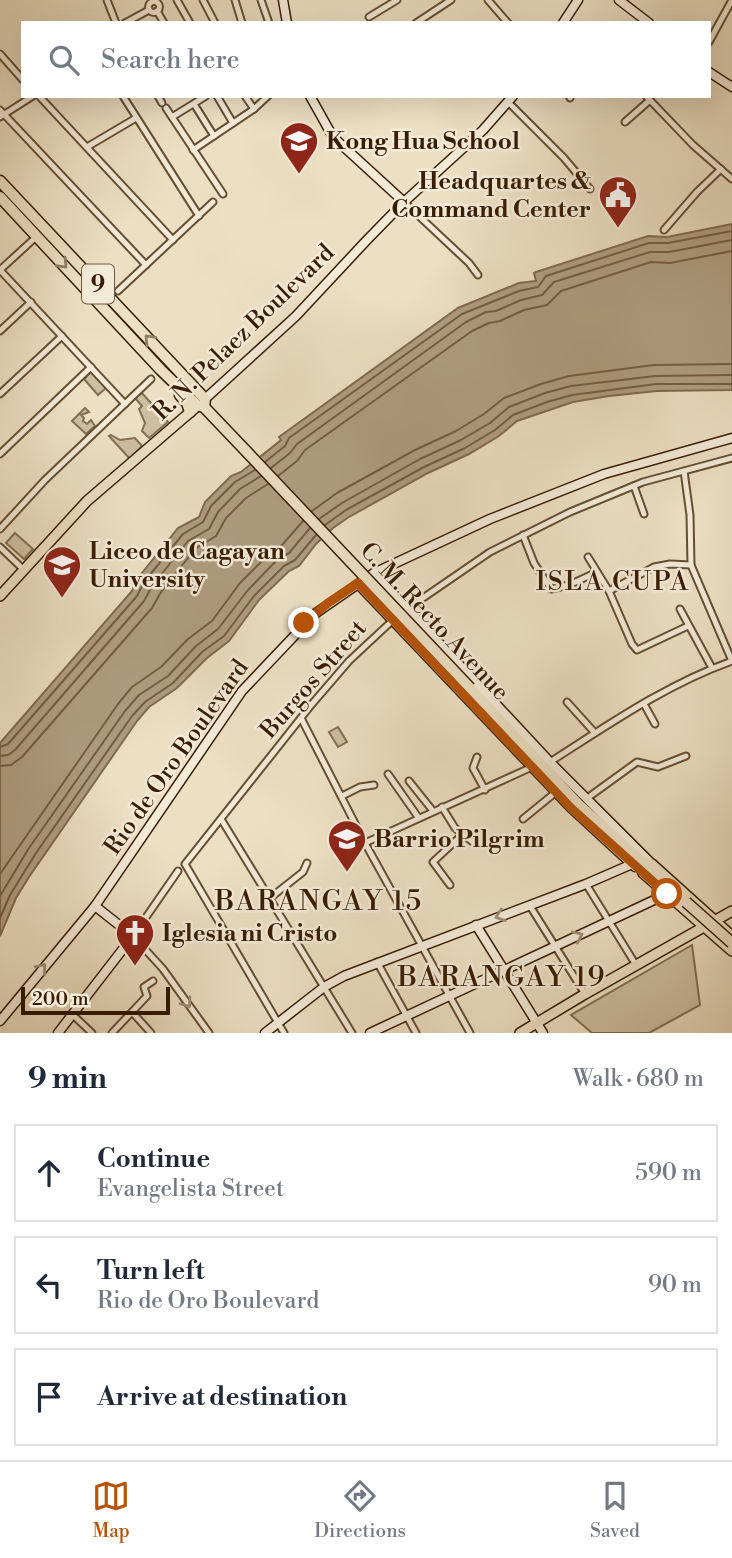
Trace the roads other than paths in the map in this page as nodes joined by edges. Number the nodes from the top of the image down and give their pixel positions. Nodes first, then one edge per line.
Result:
1 (107, 0) edge
2 (165, 0) edge
3 (177, 0) edge
4 (203, 0) edge
5 (235, 0) edge
6 (261, 0) edge
7 (283, 0) edge
8 (397, 0) edge
9 (451, 0) edge
10 (488, 0) edge
11 (578, 0) edge
12 (619, 0) edge
13 (732, 0) edge
14 (150, 1) edge
15 (158, 8) junction
16 (149, 10) junction
17 (369, 17) dead end
18 (136, 20) edge
19 (115, 21) edge
20 (163, 21) edge
21 (189, 21) edge
22 (214, 21) edge
23 (241, 21) edge
24 (268, 21) edge
25 (287, 21) edge
26 (419, 21) edge
27 (506, 21) edge
28 (564, 21) edge
29 (646, 21) edge
30 (711, 38) edge
31 (0, 54) edge
32 (711, 73) edge
33 (21, 78) edge
34 (732, 87) edge
35 (30, 98) edge
36 (41, 98) edge
37 (124, 98) edge
38 (159, 98) edge
39 (203, 98) edge
40 (218, 98) edge
41 (246, 98) edge
42 (266, 98) edge
43 (311, 98) edge
44 (648, 98) edge
45 (511, 99) edge
46 (194, 104) junction
47 (254, 109) junction
48 (2, 114) edge
49 (172, 117) junction
50 (136, 118) junction
51 (625, 122) dead end
52 (233, 123) junction
53 (214, 136) junction
54 (86, 147) junction
55 (193, 150) junction
56 (721, 169) junction
57 (732, 179) edge
58 (0, 181) edge
59 (590, 189) dead end
60 (223, 194) dead end
61 (0, 197) edge
62 (213, 202) dead end
63 (404, 202) junction
64 (199, 216) junction
65 (664, 230) dead end
66 (41, 232) junction
67 (173, 240) junction
68 (146, 265) junction
69 (0, 270) edge
70 (478, 275) dead end
71 (114, 294) junction
72 (31, 302) junction
73 (101, 305) junction
74 (0, 331) edge
75 (62, 336) junction
76 (91, 367) junction
77 (151, 379) dead end
78 (0, 394) edge
79 (125, 404) junction
80 (199, 406) junction
81 (732, 438) edge
82 (0, 454) edge
83 (732, 458) edge
84 (684, 471) junction
85 (634, 486) junction
86 (645, 514) dead end
87 (0, 529) edge
88 (523, 535) junction
89 (0, 547) edge
90 (588, 557) dead end
91 (691, 565) junction
92 (24, 570) junction
93 (597, 572) junction
94 (374, 573) junction
95 (358, 583) junction
96 (609, 591) junction
97 (0, 596) edge
98 (407, 609) junction
99 (680, 609) dead end
100 (393, 620) junction
101 (688, 626) junction
102 (732, 661) edge
103 (712, 668) junction
104 (567, 702) dead end
105 (644, 704) junction
106 (301, 718) junction
107 (655, 724) dead end
108 (595, 733) junction
109 (477, 757) dead end
110 (686, 757) dead end
111 (550, 762) junction
112 (532, 767) junction
113 (388, 774) dead end
114 (409, 781) dead end
115 (374, 785) dead end
116 (485, 789) junction
117 (556, 792) junction
118 (342, 796) junction
119 (586, 799) junction
120 (442, 807) junction
121 (433, 811) junction
122 (418, 817) junction
123 (221, 818) junction
124 (523, 818) dead end
125 (463, 834) junction
126 (365, 843) junction
127 (474, 843) dead end
128 (636, 862) junction
129 (307, 863) dead end
130 (652, 864) junction
131 (178, 871) dead end
132 (586, 884) junction
133 (450, 885) dead end
134 (667, 894) junction
135 (270, 898) junction
136 (95, 906) junction
137 (530, 906) junction
138 (685, 906) junction
139 (732, 911) edge
140 (609, 921) junction
141 (715, 921) junction
142 (476, 925) junction
143 (705, 927) junction
144 (693, 933) junction
145 (133, 936) junction
146 (732, 936) edge
147 (732, 943) edge
148 (422, 946) junction
149 (555, 946) junction
150 (732, 951) edge
151 (377, 962) junction
152 (636, 965) junction
153 (504, 971) junction
154 (153, 981) dead end
155 (324, 987) junction
156 (585, 994) junction
157 (450, 996) junction
158 (132, 1012) junction
159 (73, 1015) junction
160 (406, 1016) junction
161 (0, 1021) edge
162 (277, 1022) junction
163 (537, 1023) junction
164 (58, 1033) edge
165 (92, 1033) edge
166 (112, 1033) edge
167 (151, 1033) edge
168 (209, 1033) edge
169 (265, 1033) edge
170 (284, 1033) edge
171 (352, 1033) edge
172 (370, 1033) edge
173 (416, 1033) edge
174 (470, 1033) edge
175 (520, 1033) edge
176 (543, 1033) edge

1 - 19 street
2 - 15 street
3 - 21 street
4 - 22 street
5 - 23 street
6 - 24 street
7 - 25 main road
8 - 17 street
9 - 26 street
10 - 27 street
11 - 28 main road
12 - 29 main road
13 - 30 street
14 - 15 street
14 - 16 street
15 - 16 street
15 - 20 street
16 - 18 street
31 - 33 street
32 - 34 main road
35 - 48 street
36 - 54 street
37 - 50 street
38 - 49 street
39 - 46 street
40 - 52 street
41 - 47 street
42 - 47 street
43 - 63 main road
44 - 51 street
44 - 56 street
45 - 59 street
45 - 63 main road, R. N. Pelaez Boulevard
46 - 49 street
46 - 53 street
47 - 52 street
48 - 68 street
49 - 55 street
50 - 54 street
50 - 64 street
52 - 53 street
53 - 55 street
54 - 67 street
55 - 60 street
56 - 57 street
56 - 65 street
58 - 66 highway, C. M. Recto Avenue / 9
61 - 66 highway, C. M. Recto Avenue / 9
62 - 64 street
63 - 70 street
63 - 80 main road, R. N. Pelaez Boulevard
64 - 67 street
66 - 69 street
66 - 71 highway, C. M. Recto Avenue / 9
66 -> 73 highway, C. M. Recto Avenue / 9
67 - 68 street
68 - 71 street
69 - 72 street
71 - 73 highway
80 -> 71 highway, C. M. Recto Avenue / 9
72 - 74 street
72 - 75 street
73 - 80 highway, C. M. Recto Avenue / 9
75 - 76 street
75 - 78 street
76 - 79 street
76 - 82 street
77 - 79 street
79 - 87 street
80 - 92 main road, R. N. Pelaez Boulevard
80 - 128 highway, C. M. Recto Avenue / 9, bridge
81 - 94 main road, Rio de Oro Boulevard
83 - 84 street, Burgos Street
84 - 85 street, Burgos Street
84 - 91 street
85 - 86 street
85 - 88 street, Burgos Street
88 - 93 street
88 - 98 street, Burgos Street
89 - 92 street
90 - 93 street
91 - 96 street
91 - 102 street
92 - 97 main road, R. N. Pelaez Boulevard
93 - 96 street
94 - 95 main road, Rio de Oro Boulevard
94 - 98 main road
95 - 100 main road
95 - 136 main road, Rio de Oro Boulevard
96 - 101 street
98 - 100 main road, Burgos Street
98 - 111 main road
99 - 101 street
100 - 106 street, Burgos Street
100 - 112 main road
101 - 103 street
102 - 103 street
103 - 105 street
104 - 108 street
105 - 107 street
105 - 108 street
106 - 118 street
106 - 123 street, Burgos Street
108 - 111 street
109 - 116 street
110 - 119 street
111 - 119 main road
112 - 116 street
112 - 117 main road
113 - 122 street
114 - 121 street
115 - 118 street
116 - 120 street
117 - 124 street
117 - 128 main road
118 - 126 street
119 - 130 main road
120 - 121 street
120 - 125 street
121 - 122 street
122 - 126 street
123 - 135 street
123 - 162 street, Burgos Street
125 - 127 street
125 - 133 street
126 - 148 street
128 - 130 main road
128 - 132 main road
128 - 134 main road, C. M. Recto Avenue / 9
128 - 138 highway, C. M. Recto Avenue / 9
129 - 135 street
130 - 141 main road
131 - 145 street
132 - 137 main road
132 - 140 street
134 - 138 main road, C. M. Recto Avenue / 9
134 - 140 main road
135 - 155 street
136 - 145 main road
161 -> 136 main road, Rio de Oro Boulevard
137 -> 142 main road
137 - 149 street
138 - 143 main road, C. M. Recto Avenue / 9
138 - 144 main road
138 - 147 highway, C. M. Recto Avenue / 9, bridge
139 - 141 main road
149 -> 140 main road
140 - 152 street
141 - 143 main road
141 - 146 main road
142 - 148 main road
142 - 153 main road
143 - 144 main road
143 - 150 main road, C. M. Recto Avenue / 9
144 - 152 main road
145 - 159 main road
145 -> 168 street
148 - 151 main road
148 - 157 street
149 - 153 main road
149 - 156 street
151 - 155 main road
151 - 160 street
152 - 156 main road
153 - 157 main road
153 - 163 main road
154 - 158 street
155 - 162 main road
155 - 171 street
156 - 163 main road
157 - 160 main road
157 - 174 street
158 - 166 street
158 - 167 street
159 - 164 main road
159 - 165 street
160 - 172 main road
160 - 173 street
162 - 169 main road
162 - 170 street
163 - 175 main road
163 - 176 main road

